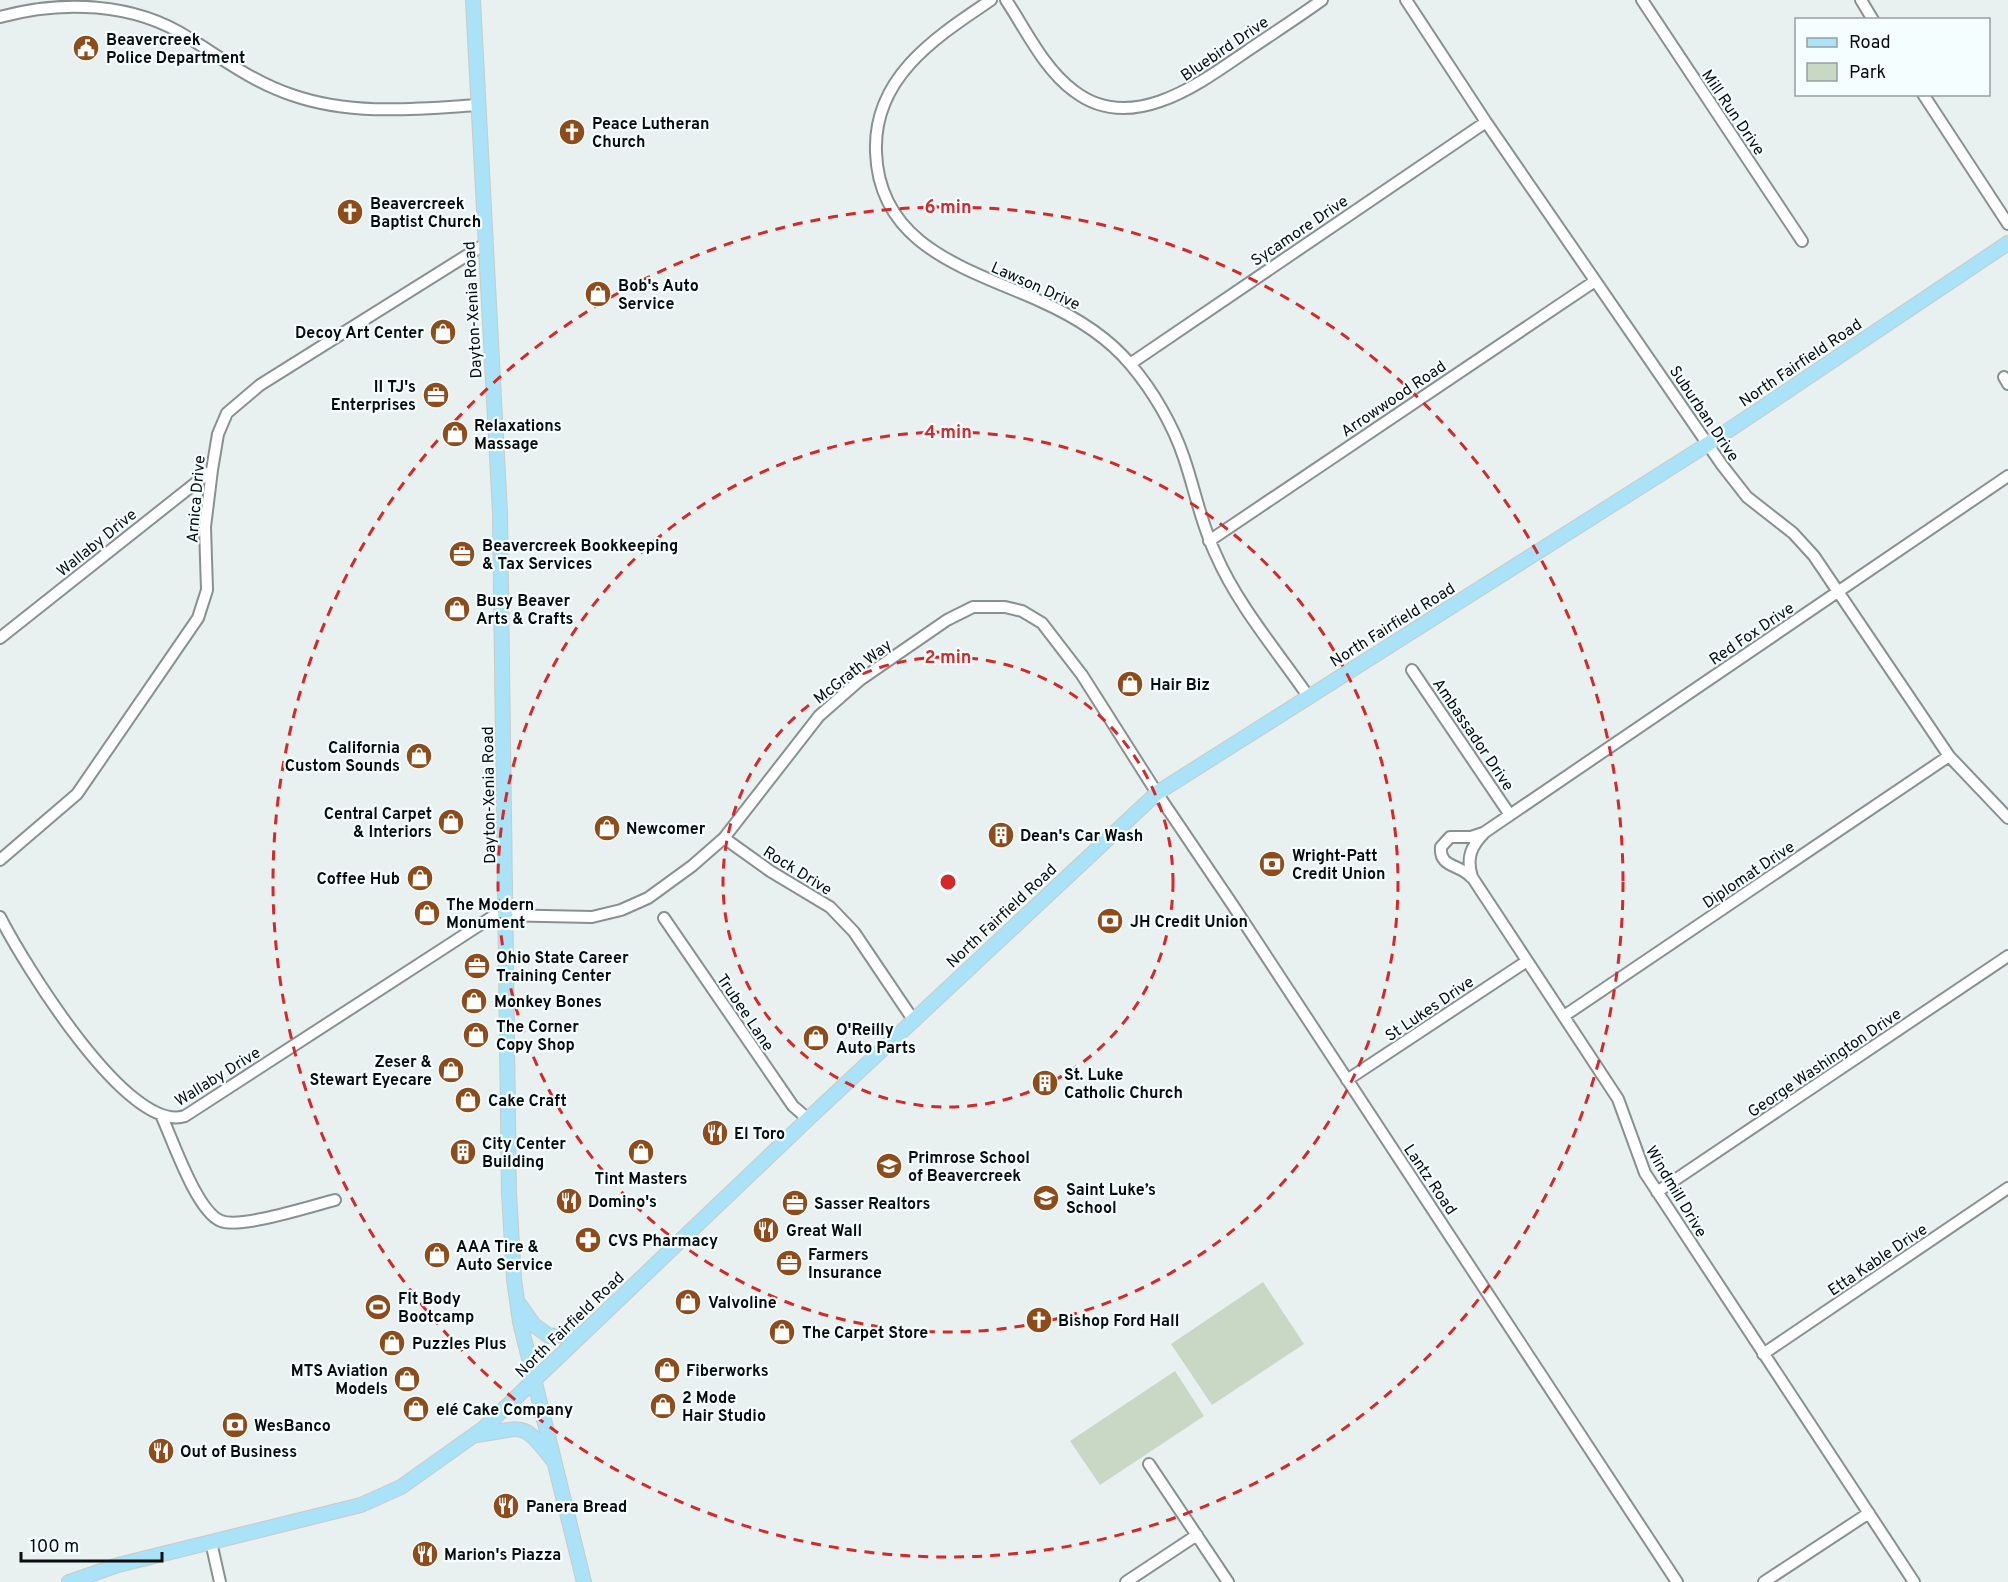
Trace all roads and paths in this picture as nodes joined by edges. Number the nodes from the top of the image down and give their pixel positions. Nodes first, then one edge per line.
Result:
1 (473, 0) edge
2 (991, 0) edge
3 (1006, 0) edge
4 (1322, 0) edge
5 (1406, 0) edge
6 (1642, 0) edge
7 (1861, 0) edge
8 (0, 17) edge
9 (1873, 18) edge
10 (1924, 96) edge
11 (478, 105) junction
12 (1486, 122) junction
13 (2008, 224) edge
14 (1802, 241) dead end
15 (2008, 243) edge
16 (485, 244) junction
17 (1595, 281) junction
18 (1130, 364) junction
19 (1708, 444) junction
20 (212, 470) junction
21 (2008, 476) edge
22 (1209, 541) junction
23 (1839, 592) junction
24 (0, 638) edge
25 (1412, 670) dead end
26 (1308, 696) junction
27 (1949, 756) junction
28 (1157, 794) junction
29 (1510, 815) junction
30 (2008, 818) edge
31 (1485, 832) junction
32 (724, 838) junction
33 (0, 860) edge
34 (1472, 877) junction
35 (506, 915) junction
36 (0, 917) edge
37 (664, 918) dead end
38 (2008, 956) edge
39 (1527, 961) junction
40 (1564, 1016) junction
41 (914, 1021) junction
42 (1347, 1080) junction
43 (162, 1117) junction
44 (808, 1119) junction
45 (2008, 1188) edge
46 (1657, 1192) junction
47 (335, 1200) dead end
48 (517, 1301) junction
49 (583, 1334) junction
50 (1763, 1354) junction
51 (535, 1380) junction
52 (475, 1435) junction
53 (554, 1462) junction
54 (1149, 1464) dead end
55 (1869, 1513) junction
56 (1197, 1535) junction
57 (211, 1542) junction
58 (69, 1582) edge
59 (220, 1582) edge
60 (584, 1582) edge
61 (1126, 1582) edge
62 (1228, 1582) edge
63 (1677, 1582) edge
64 (1764, 1582) edge
65 (1914, 1582) edge

1 - 11 main road, Dayton-Xenia Road
2 - 18 street, Lawson Drive
3 - 4 street, Bluebird Drive
5 - 12 street, Suburban Drive
6 - 14 street, Mill Run Drive
7 - 9 street
8 - 11 street
10 - 13 street
11 - 16 main road, Dayton-Xenia Road
12 - 17 street, Suburban Drive
12 - 18 street, Sycamore Drive
15 - 19 main road, North Fairfield Road
16 - 20 street, Arnica Drive
16 - 35 main road, Dayton-Xenia Road
17 - 19 street, Suburban Drive
17 - 22 street, Arrowwood Road
18 - 22 street, Lawson Drive
19 - 23 street, Suburban Drive
19 - 26 main road, North Fairfield Road
20 - 24 street, Wallaby Drive
20 - 33 street, Arnica Drive
21 - 23 street, Red Fox Drive
22 - 26 street, Lawson Drive
23 - 27 street, Suburban Drive
23 - 29 street, Red Fox Drive
25 - 29 street, Ambassador Drive
26 - 28 main road, North Fairfield Road
27 - 30 street, Suburban Drive
27 - 40 street, Diplomat Drive
28 - 32 street, McGrath Way
28 - 41 main road, North Fairfield Road
28 - 42 street, Lantz Road
29 - 31 street
31 - 34 street
31 - 34 street
32 - 35 street, McGrath Way
32 - 41 street, Rock Drive
34 - 39 street, Windmill Drive
35 - 43 street, Wallaby Drive
35 - 48 main road, Dayton-Xenia Road
36 - 43 street, Wallaby Drive
37 - 44 street, Trubee Lane
38 - 46 street, George Washington Drive
39 - 40 street, Windmill Drive
39 - 42 street, St Lukes Drive
40 - 46 street, Windmill Drive
41 - 44 main road, North Fairfield Road
42 - 63 street, Lantz Road
43 - 47 street
44 - 49 main road, North Fairfield Road
45 - 50 street, Etta Kable Drive
46 - 50 street, Windmill Drive
48 - 49 main road
48 - 51 main road, Dayton-Xenia Road
49 - 51 main road, North Fairfield Road
50 - 55 street, Windmill Drive
51 - 52 main road, North Fairfield Road
51 - 53 main road, Dayton-Xenia Road
52 - 53 main road
52 - 57 main road, North Fairfield Road
53 - 60 main road, Dayton-Xenia Road
54 - 56 street
55 - 64 street
55 - 65 street, Windmill Drive
56 - 61 street
56 - 62 street
57 - 58 main road, North Fairfield Road
57 - 59 street

